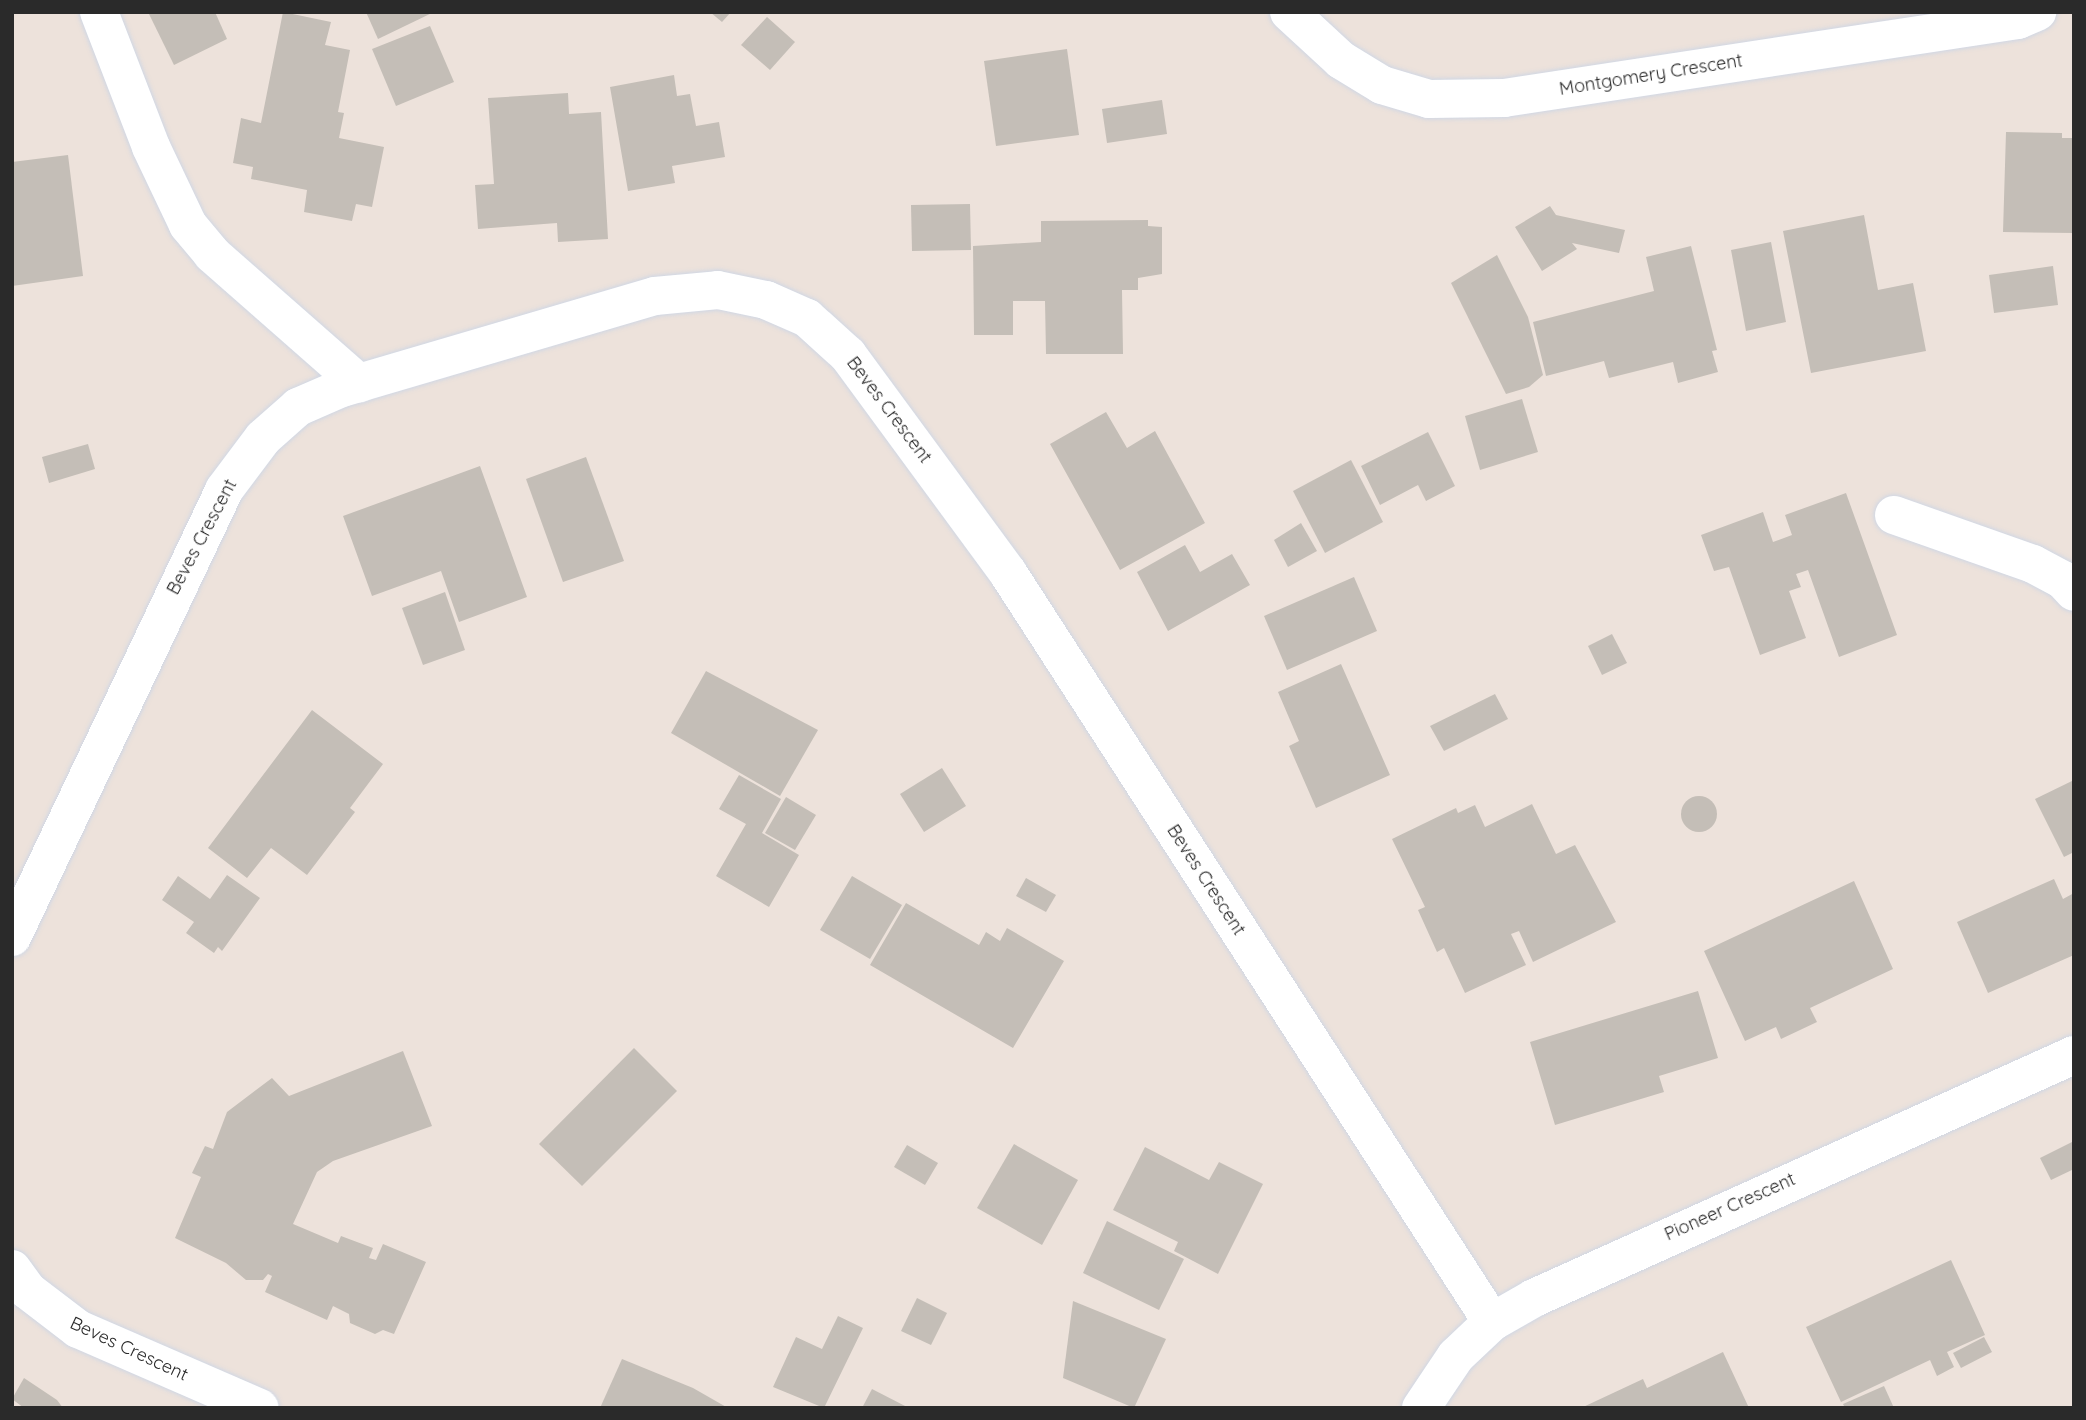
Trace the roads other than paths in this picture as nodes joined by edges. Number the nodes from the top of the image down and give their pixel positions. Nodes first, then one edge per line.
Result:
1 (99, 12) edge
2 (1289, 12) edge
3 (2037, 12) edge
4 (359, 383) junction
5 (1894, 515) dead end
6 (2074, 592) edge
7 (12, 937) edge
8 (2074, 1055) edge
9 (12, 1269) edge
10 (1492, 1322) junction
11 (260, 1408) edge
12 (1421, 1408) edge

1 - 4 street
2 - 3 street, Montgomery Crescent
4 - 7 street, Beves Crescent
4 - 10 street, Beves Crescent
5 - 6 street
8 - 10 street, Pioneer Crescent
9 - 11 street, Beves Crescent
10 - 12 street, Pioneer Crescent

